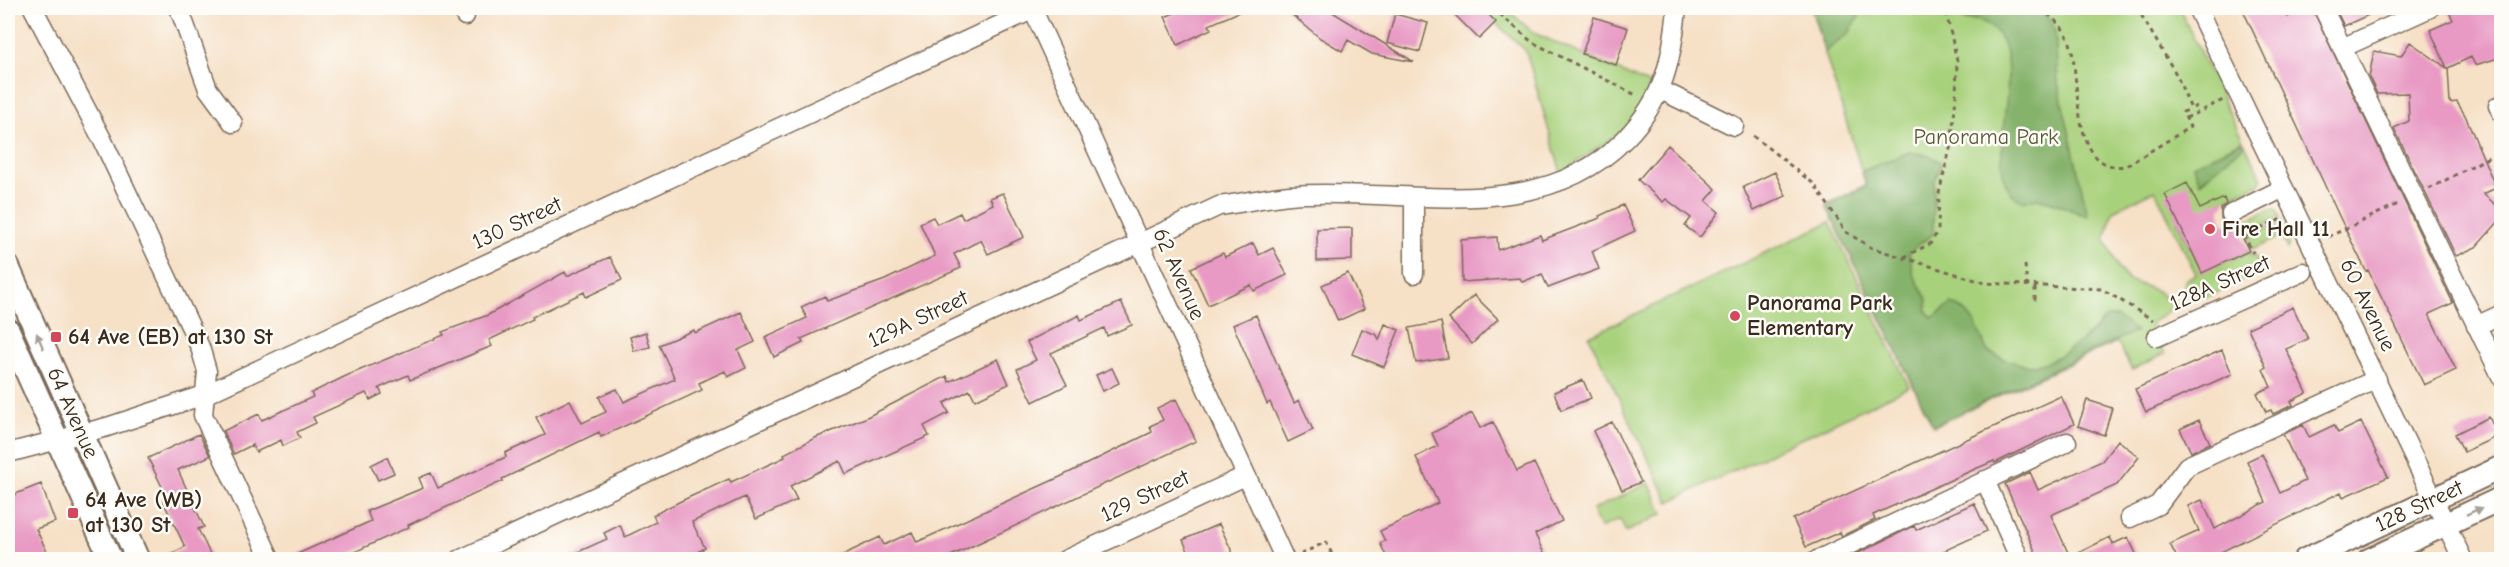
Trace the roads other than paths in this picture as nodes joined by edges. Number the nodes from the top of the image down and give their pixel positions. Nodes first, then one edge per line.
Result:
1 (33, 8) edge
2 (179, 8) edge
3 (1034, 8) edge
4 (1677, 8) edge
5 (2197, 8) edge
6 (2323, 8) edge
7 (2430, 8) edge
8 (2342, 48) junction
9 (1661, 90) junction
10 (233, 123) dead end
11 (1734, 126) dead end
12 (2284, 188) junction
13 (1414, 197) junction
14 (2232, 213) road end
15 (1138, 242) junction
16 (8, 267) edge
17 (2303, 272) dead end
18 (1414, 274) dead end
19 (2502, 314) edge
20 (2476, 326) junction
21 (2156, 329) road end
22 (8, 330) edge
23 (2502, 378) edge
24 (2377, 379) junction
25 (204, 395) junction
26 (81, 433) junction
27 (57, 440) junction
28 (2067, 442) dead end
29 (8, 453) edge
30 (2502, 467) edge
31 (1245, 476) junction
32 (1985, 480) junction
33 (2502, 498) edge
34 (2434, 499) junction
35 (2130, 518) dead end
36 (2446, 524) junction
37 (1291, 558) edge
38 (111, 560) edge
39 (138, 560) edge
40 (271, 560) edge
41 (459, 560) edge
42 (1065, 560) edge
43 (1817, 560) edge
44 (2020, 560) edge
45 (2305, 560) edge
46 (2369, 560) edge
47 (2463, 560) edge

1 - 25 street
2 - 10 street
3 - 15 street, 62 Avenue
3 - 25 street, 130 Street
4 - 9 street, 129A Street
5 - 12 street, 60 Avenue
6 - 8 street
7 - 8 street
8 - 20 street
9 - 11 street
9 - 13 street, 129A Street
12 - 14 street
12 - 24 street, 60 Avenue
13 - 15 street, 129A Street
13 - 18 street
15 - 31 street, 62 Avenue
15 - 41 street, 129A Street
26 -> 16 main road, 64 Avenue
17 - 21 street, 128A Street
19 - 20 street
20 - 23 street
22 - 27 main road, 64 Avenue
24 - 34 street, 60 Avenue
24 - 35 street
25 - 26 street, 130 Street
25 - 40 street
26 - 27 street, 130 Street
26 - 39 main road, 64 Avenue
27 - 29 street, 130 Street
27 - 38 main road, 64 Avenue
28 - 32 street
30 - 34 main road, 128 Street
31 - 37 street, 62 Avenue
31 - 42 street, 129 Street
32 - 43 street
32 - 44 street
36 -> 33 main road, 128 Street
34 - 36 street, 60 Avenue
34 - 45 main road, 128 Street
36 - 46 main road, 128 Street
36 - 47 street, 60 Avenue

